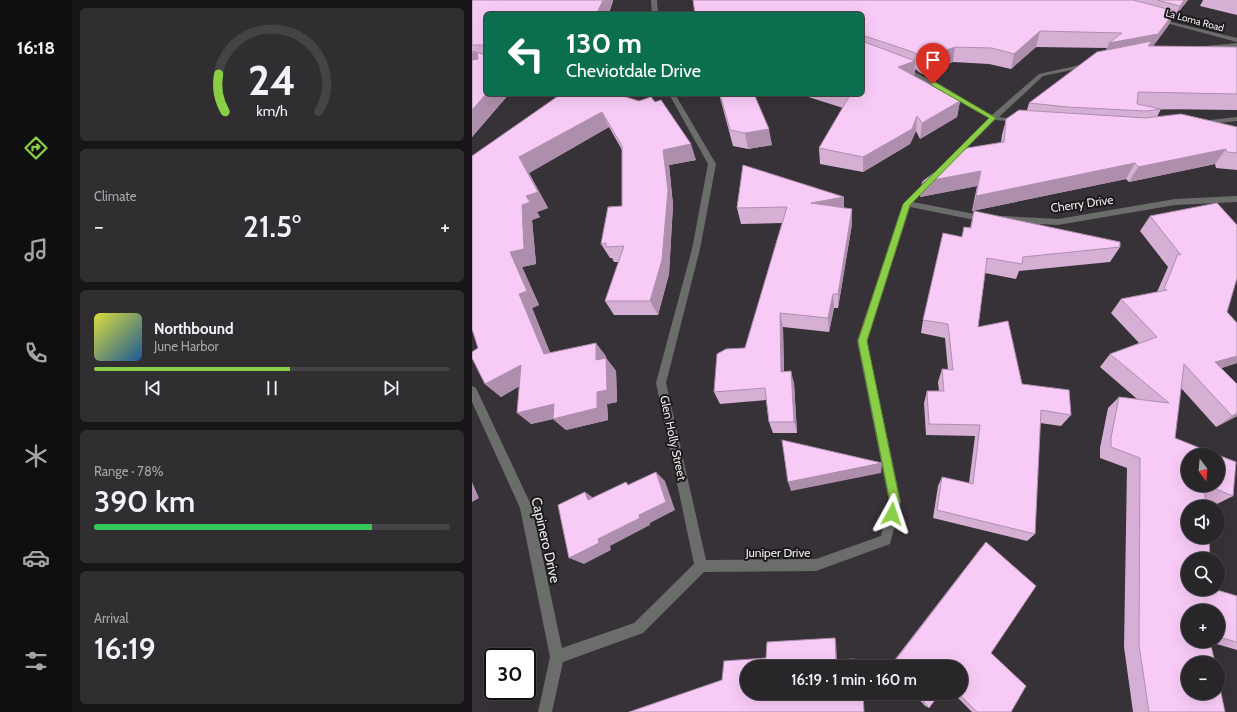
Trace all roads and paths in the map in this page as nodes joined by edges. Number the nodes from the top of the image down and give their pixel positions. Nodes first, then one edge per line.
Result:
1 (654, 0) edge
2 (655, 12) edge
3 (1154, 19) edge
4 (1237, 40) edge
5 (1237, 45) edge
6 (1198, 48) edge
7 (1096, 63) edge
8 (896, 65) edge
9 (673, 96) edge
10 (993, 118) junction
11 (1237, 119) edge
12 (1023, 122) edge
13 (1192, 124) edge
14 (1237, 199) edge
15 (907, 204) junction
16 (472, 391) edge
17 (701, 566) junction
18 (557, 657) junction
19 (545, 712) edge

1 - 2 street
3 - 4 street, La Loma Road
5 - 6 street
7 - 10 street, Juniper Drive
8 - 10 street
9 - 17 street, Glen Holly Street
10 - 12 street
10 - 15 street, Juniper Drive
11 - 13 street
14 - 15 street, Cherry Drive
15 - 17 street, Juniper Drive
16 - 18 street, Capinero Drive
17 - 18 street
18 - 19 street

